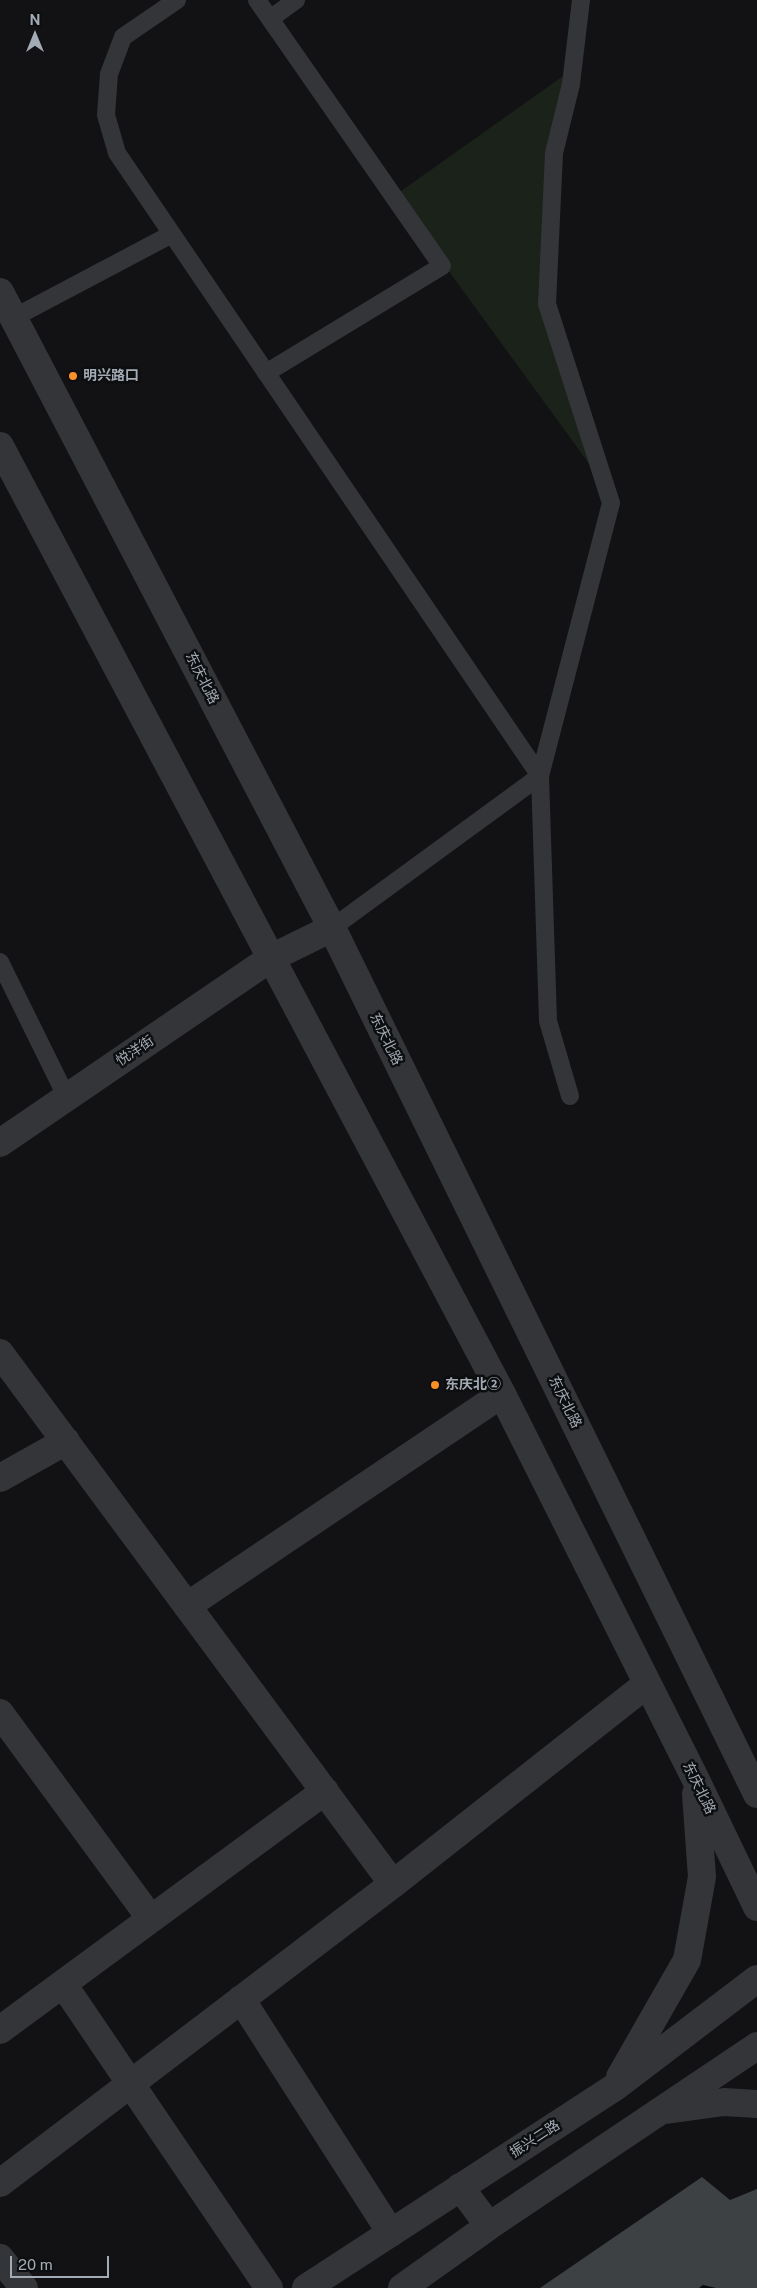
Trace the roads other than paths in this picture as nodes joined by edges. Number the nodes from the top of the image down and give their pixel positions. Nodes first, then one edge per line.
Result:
1 (177, 0) edge
2 (257, 0) edge
3 (296, 0) edge
4 (582, 0) edge
5 (270, 19) junction
6 (172, 234) junction
7 (0, 292) edge
8 (15, 317) junction
9 (266, 373) junction
10 (0, 446) edge
11 (540, 776) junction
12 (332, 928) junction
13 (271, 958) junction
14 (0, 962) edge
15 (570, 1096) dead end
16 (67, 1098) junction
17 (0, 1143) edge
18 (0, 1353) edge
19 (502, 1394) junction
20 (66, 1441) junction
21 (0, 1478) edge
22 (187, 1606) junction
23 (647, 1684) junction
24 (0, 1713) edge
25 (695, 1778) junction
26 (753, 1781) edge
27 (325, 1791) junction
28 (393, 1884) junction
29 (757, 1907) edge
30 (151, 1919) junction
31 (757, 1979) edge
32 (63, 1984) junction
33 (241, 1999) junction
34 (0, 2030) edge
35 (757, 2046) edge
36 (130, 2084) junction
37 (615, 2087) junction
38 (757, 2104) edge
39 (659, 2111) junction
40 (0, 2183) edge
41 (460, 2188) junction
42 (489, 2226) junction
43 (391, 2233) junction
44 (0, 2258) edge
45 (24, 2288) edge
46 (269, 2288) edge
47 (306, 2288) edge
48 (402, 2288) edge

1 - 6 lane
2 - 5 lane
3 - 5 lane
4 - 11 lane
5 - 9 lane
6 - 8 lane
6 - 9 lane
7 - 8 street, 东庆北路
8 - 12 street, 东庆北路
9 - 11 lane
10 - 13 street, 东庆北路
11 - 12 lane
11 - 15 lane
12 - 13 street, 悦洋街
12 - 26 street, 东庆北路
13 - 16 street, 悦洋街
13 - 19 street, 东庆北路
14 - 16 lane
16 - 17 street, 悦洋街
18 - 20 street
19 - 22 street
19 - 23 street, 东庆北路
20 - 21 street
20 - 22 street
22 - 27 street
23 - 25 street, 东庆北路
23 - 28 street
24 - 30 street
25 - 29 street, 东庆北路
25 - 37 street
27 - 28 street
27 - 30 street
28 - 33 street
30 - 32 street
31 - 37 street, 振兴二路
32 - 34 street
32 - 36 street
33 - 36 street
33 - 43 street
35 - 39 street
36 - 40 street
36 - 46 street
37 - 41 street, 振兴二路
38 - 39 street
39 - 42 street
41 - 42 street
41 - 43 street, 振兴二路
42 - 48 street
43 - 47 street, 振兴二路
44 - 45 street

